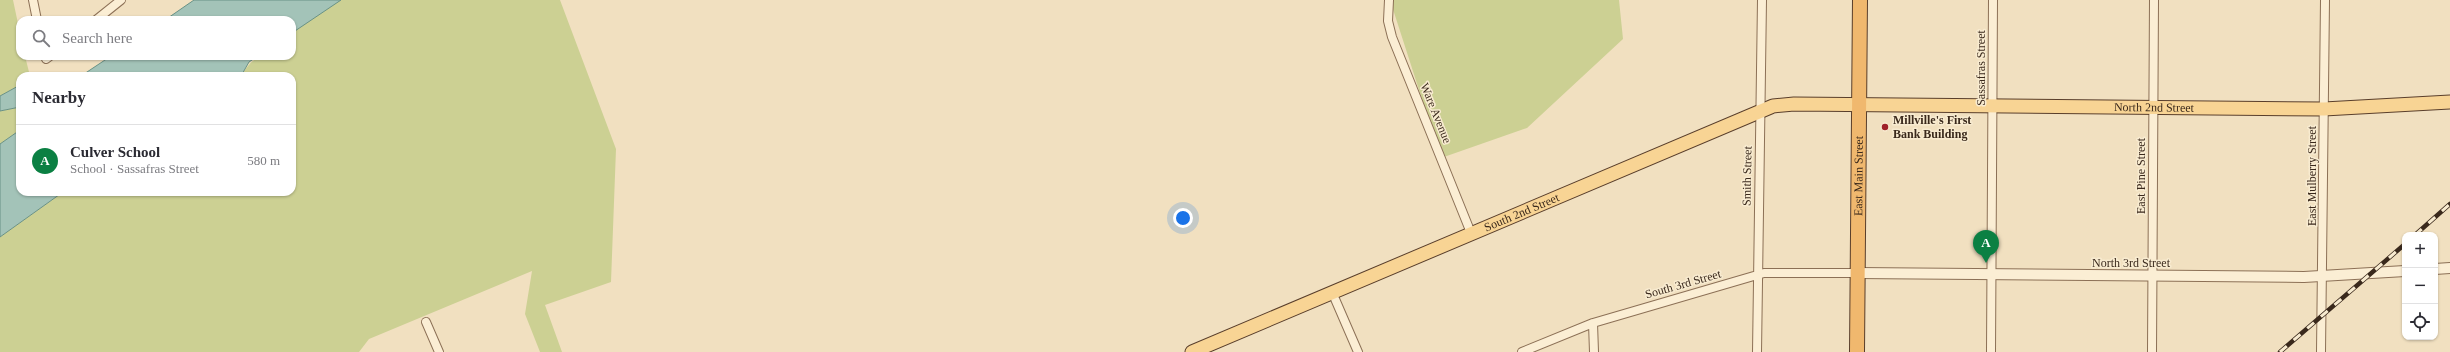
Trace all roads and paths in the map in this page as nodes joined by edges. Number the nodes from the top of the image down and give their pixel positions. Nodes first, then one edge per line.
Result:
1 (121, 0) edge
2 (1389, 0) edge
3 (1762, 0) edge
4 (1860, 0) edge
5 (1993, 0) edge
6 (2154, 0) edge
7 (2325, 0) edge
8 (35, 1) edge
9 (37, 16) edge
10 (101, 16) edge
11 (2450, 102) edge
12 (1859, 106) junction
13 (1992, 106) junction
14 (2154, 108) junction
15 (2324, 109) junction
16 (1759, 111) junction
17 (1471, 233) junction
18 (2450, 268) edge
19 (2438, 269) edge
20 (2402, 271) edge
21 (1857, 273) junction
22 (1758, 275) junction
23 (1992, 275) junction
24 (2153, 276) junction
25 (2322, 276) junction
26 (1332, 292) junction
27 (426, 322) dead end
28 (1593, 323) junction
29 (439, 352) edge
30 (1192, 352) edge
31 (1358, 352) edge
32 (1522, 352) edge
33 (1594, 352) edge
34 (1757, 352) edge
35 (1857, 352) edge
36 (1992, 352) edge
37 (2152, 352) edge
38 (2321, 352) edge

1 - 10 street
2 - 17 street, Ware Avenue
3 - 16 street, Smith Street
4 - 12 highway, East Main Street
5 - 13 street, Sassafras Street
6 - 14 street, East Pine Street
7 - 15 street, East Mulberry Street
8 - 9 street
11 - 15 main road, North 2nd Street
12 - 13 main road, North 2nd Street
12 - 16 main road, South 2nd Street
12 - 21 highway, East Main Street
13 - 14 main road, North 2nd Street
13 - 23 street, Sassafras Street
14 - 15 main road, North 2nd Street
14 - 24 street, East Pine Street
15 - 25 street, East Mulberry Street
16 - 17 main road, South 2nd Street
16 - 22 street, Smith Street
17 - 26 main road, South 2nd Street
18 - 19 street
20 - 25 street, North 3rd Street
21 - 22 street, South 3rd Street
21 - 23 street, North 3rd Street
21 - 35 highway, East Main Street
22 - 28 street, South 3rd Street
22 - 34 street, Smith Street
23 - 24 street, North 3rd Street
23 - 36 street, Sassafras Street
24 - 25 street, North 3rd Street
24 - 37 street, East Pine Street
25 - 38 street, East Mulberry Street
26 - 30 main road, South 2nd Street
26 - 31 street
27 - 29 street
28 - 32 street, South 3rd Street
28 - 33 street

